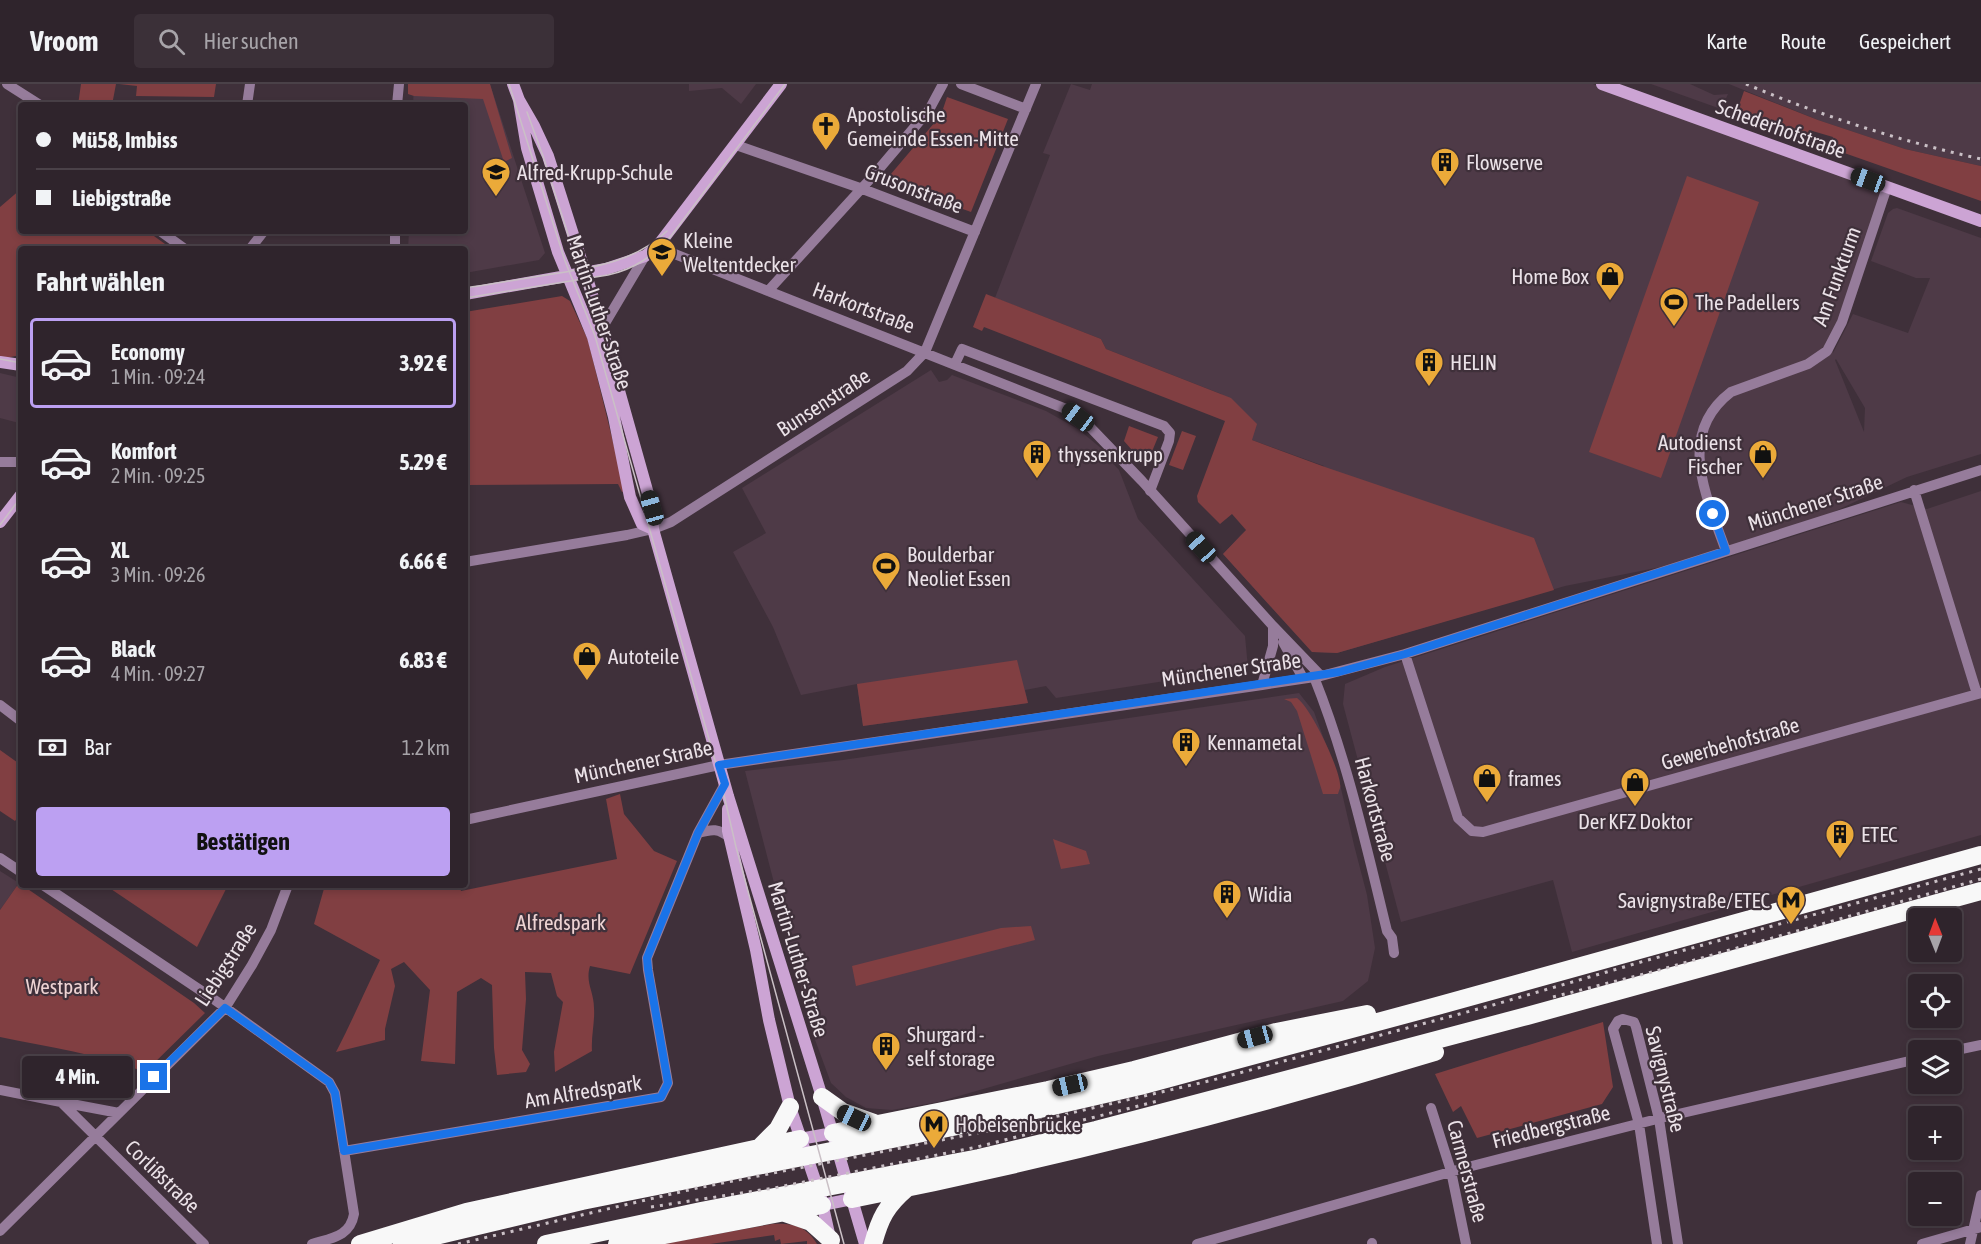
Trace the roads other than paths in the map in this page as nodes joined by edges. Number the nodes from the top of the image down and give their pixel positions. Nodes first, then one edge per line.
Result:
1 (7, 84) edge
2 (250, 84) edge
3 (399, 84) edge
4 (513, 84) edge
5 (781, 84) edge
6 (943, 84) edge
7 (961, 84) edge
8 (1036, 84) edge
9 (1602, 84) edge
10 (519, 100) junction
11 (35, 102) edge
12 (247, 102) edge
13 (397, 102) edge
14 (1026, 109) junction
15 (736, 145) junction
16 (1887, 187) junction
17 (860, 188) junction
18 (1981, 221) edge
19 (975, 232) junction
20 (164, 234) edge
21 (262, 234) edge
22 (181, 246) edge
23 (252, 246) edge
24 (657, 247) junction
25 (645, 256) junction
26 (584, 273) junction
27 (567, 276) junction
28 (768, 291) junction
29 (468, 293) edge
30 (601, 330) junction
31 (925, 352) junction
32 (0, 362) edge
33 (955, 364) junction
34 (18, 365) edge
35 (0, 462) edge
36 (18, 462) edge
37 (1981, 470) edge
38 (1914, 490) junction
39 (1150, 491) junction
40 (18, 499) edge
41 (0, 522) edge
42 (653, 529) junction
43 (1726, 551) junction
44 (468, 561) edge
45 (1273, 626) junction
46 (1405, 654) junction
47 (1313, 677) junction
48 (1262, 685) junction
49 (1979, 693) edge
50 (0, 705) edge
51 (18, 720) edge
52 (719, 765) junction
53 (726, 790) junction
54 (468, 819) edge
55 (698, 833) junction
56 (730, 838) junction
57 (1981, 854) edge
58 (0, 858) edge
59 (18, 870) edge
60 (47, 888) edge
61 (287, 888) edge
62 (1981, 891) edge
63 (1394, 952) dead end
64 (1437, 1006) junction
65 (225, 1008) junction
66 (1527, 1016) junction
67 (1981, 1045) edge
68 (1962, 1049) edge
69 (1908, 1061) edge
70 (0, 1090) edge
71 (822, 1097) junction
72 (61, 1102) junction
73 (790, 1107) junction
74 (1431, 1108) dead end
75 (118, 1113) junction
76 (1659, 1119) junction
77 (1639, 1124) junction
78 (879, 1125) junction
79 (94, 1136) junction
80 (833, 1136) junction
81 (801, 1142) junction
82 (760, 1148) junction
83 (344, 1151) junction
84 (1451, 1171) junction
85 (908, 1187) junction
86 (1981, 1195) edge
87 (851, 1196) junction
88 (821, 1202) junction
89 (783, 1212) junction
90 (1978, 1227) edge
91 (0, 1231) edge
92 (831, 1242) edge
93 (204, 1244) edge
94 (312, 1244) edge
95 (360, 1244) edge
96 (402, 1244) edge
97 (546, 1244) edge
98 (617, 1244) edge
99 (865, 1244) edge
100 (873, 1244) edge
101 (1197, 1244) edge
102 (1466, 1244) edge
103 (1657, 1244) edge
104 (1678, 1244) edge
105 (1922, 1244) edge
106 (1970, 1244) edge

1 - 11 street
2 - 12 street
3 - 13 street
4 - 10 main road, Martin-Luther-Straße
5 - 15 main road
6 - 17 street
7 - 14 street
8 - 14 street, Bunsenstraße
9 - 16 main road, Schederhofstraße
10 - 26 main road, Martin-Luther-Straße
10 - 27 main road, Martin-Luther-Straße
14 - 19 street, Bunsenstraße
15 - 17 street, Grusonstraße
15 - 24 main road
16 - 18 main road, Schederhofstraße
16 - 43 street, Am Funkturm
17 - 19 street, Grusonstraße
17 - 28 street
19 - 31 street, Bunsenstraße
20 - 22 street
21 - 23 street
24 - 25 main road
24 - 28 street, Harkortstraße
25 - 26 main road
25 - 30 street
26 - 27 main road
26 - 30 main road, Martin-Luther-Straße
27 - 29 main road
27 - 42 main road, Martin-Luther-Straße
28 - 31 street, Harkortstraße
30 - 42 main road, Martin-Luther-Straße
31 - 33 street, Harkortstraße
31 - 42 street, Bunsenstraße
32 - 34 main road
33 - 39 street, Harkortstraße
33 - 39 street
35 - 36 street
37 - 38 street, Münchener Straße
38 - 43 street, Münchener Straße
38 - 49 street, Gewerbehofstraße
39 - 45 street, Harkortstraße
40 - 41 main road
42 - 44 street, Bunsenstraße
42 - 52 main road, Martin-Luther-Straße
43 - 46 street, Münchener Straße
45 - 47 street, Harkortstraße
45 - 47 street, Harkortstraße
45 - 48 street
46 - 47 street, Münchener Straße
46 - 49 street, Gewerbehofstraße
47 - 48 street, Münchener Straße
47 - 63 street, Harkortstraße
48 - 52 street, Münchener Straße
50 - 51 street
52 - 53 main road, Martin-Luther-Straße
52 - 54 street, Münchener Straße
53 - 55 street, Am Alfredspark
53 - 56 main road, Martin-Luther-Straße
53 - 71 main road, Martin-Luther-Straße
55 - 56 street
55 - 83 street, Am Alfredspark
56 - 73 main road, Martin-Luther-Straße
57 - 64 highway
58 - 59 street
60 - 65 street
61 - 65 street, Liebigstraße
62 - 66 highway
64 - 78 highway
64 - 96 highway
65 - 75 street, Liebigstraße
65 - 83 street
66 - 85 highway
66 - 97 highway
67 - 68 street
69 - 76 street, Friedbergstraße
70 - 72 street
71 - 78 highway
71 - 80 main road, Martin-Luther-Straße
72 - 75 street
72 - 79 street, Corlißstraße
73 - 81 main road, Martin-Luther-Straße
73 - 82 highway
74 - 84 street, Carmerstraße
75 - 79 street, Liebigstraße
76 - 77 street, Friedbergstraße
76 - 77 street, Savignystraße
76 - 104 street, Savignystraße
77 - 84 street, Friedbergstraße
77 - 103 street, Savignystraße
78 - 80 highway
79 - 91 street, Liebigstraße
79 - 93 street, Corlißstraße
80 - 81 main road
80 - 87 main road, Martin-Luther-Straße
81 - 82 highway
81 - 88 main road, Martin-Luther-Straße
82 - 95 highway
83 - 94 street
84 - 101 street, Friedbergstraße
84 - 102 street, Carmerstraße
85 - 87 highway
85 - 100 highway
86 - 90 street
87 - 88 main road
87 - 99 main road, Martin-Luther-Straße
88 - 89 highway
88 - 92 main road, Martin-Luther-Straße
89 - 92 highway
89 - 98 highway
90 - 105 street
90 - 106 street

